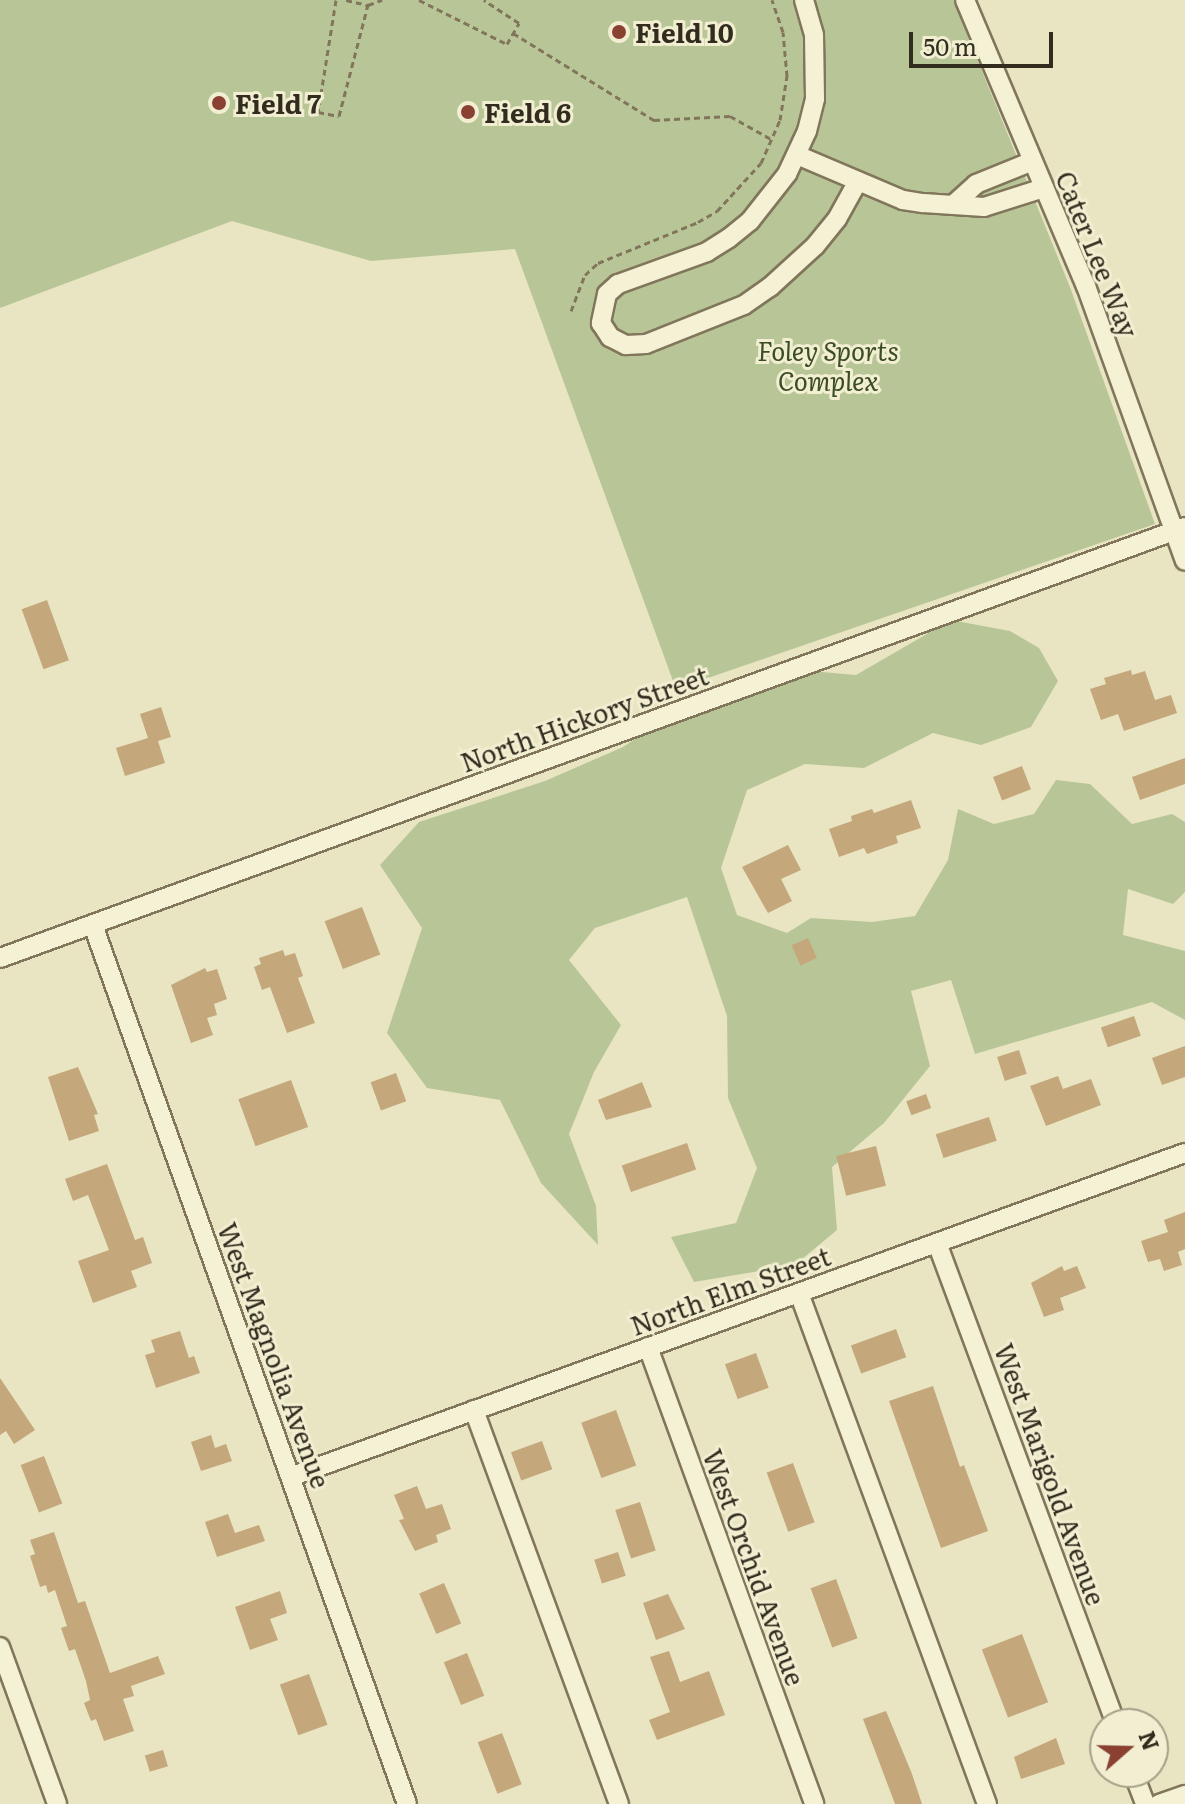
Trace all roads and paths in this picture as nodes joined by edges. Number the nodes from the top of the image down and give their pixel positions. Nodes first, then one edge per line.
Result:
1 (336, 0) edge
2 (346, 0) edge
3 (382, 0) edge
4 (419, 0) edge
5 (484, 0) edge
6 (772, 0) edge
7 (804, 0) edge
8 (965, 0) edge
9 (368, 5) junction
10 (513, 33) junction
11 (773, 140) junction
12 (797, 155) junction
13 (1033, 161) junction
14 (858, 181) junction
15 (1044, 188) junction
16 (953, 205) junction
17 (571, 311) dead end
18 (1179, 529) edge
19 (1185, 561) edge
20 (93, 925) junction
21 (0, 958) edge
22 (1185, 1153) edge
23 (937, 1243) junction
24 (799, 1293) junction
25 (648, 1347) junction
26 (474, 1410) junction
27 (293, 1476) junction
28 (0, 1647) edge
29 (1110, 1708) edge
30 (1185, 1795) edge
31 (57, 1804) edge
32 (407, 1804) edge
33 (619, 1804) edge
34 (814, 1804) edge
35 (987, 1804) edge
36 (1159, 1804) edge

1 - 9 path
2 - 9 path
3 - 9 path
4 - 10 path
5 - 10 path
6 - 11 path
7 - 12 street
8 - 13 street, Cater Lee Way
10 - 11 path
11 - 17 path
12 - 14 street
12 - 14 street
13 - 15 street, Cater Lee Way
13 - 16 street
14 - 16 street
15 - 16 street
15 - 18 street, Cater Lee Way
18 - 19 street, Cater Lee Way
18 - 20 street, North Hickory Street
20 - 21 street, North Hickory Street
20 - 27 street, West Magnolia Avenue
22 - 23 street, North Elm Street
23 - 24 street, North Elm Street
23 - 29 street, West Marigold Avenue
24 - 25 street, North Elm Street
24 - 35 street
25 - 26 street, North Elm Street
25 - 34 street, West Orchid Avenue
26 - 27 street, North Elm Street
26 - 33 street
27 - 32 street, West Magnolia Avenue
28 - 31 street
30 - 36 street

